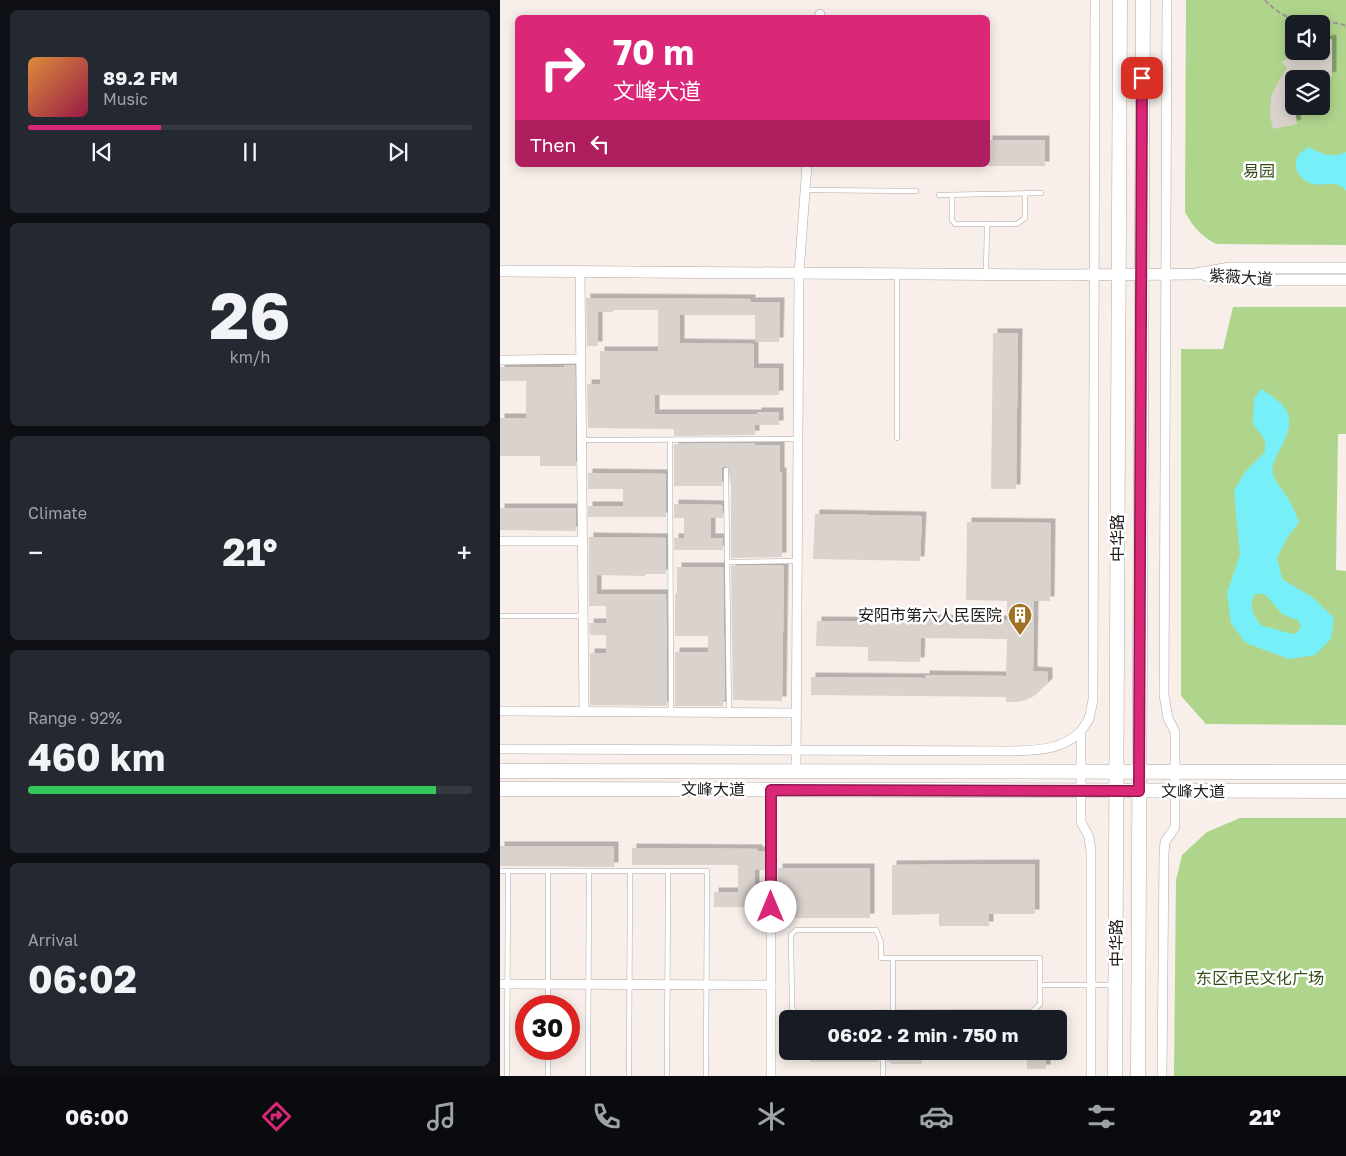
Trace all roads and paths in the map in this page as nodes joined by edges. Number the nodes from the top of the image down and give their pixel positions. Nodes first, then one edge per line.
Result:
1 (1095, 0) edge
2 (1120, 0) edge
3 (1143, 0) edge
4 (1167, 0) edge
5 (1265, 0) edge
6 (1346, 26) edge
7 (807, 167) edge
8 (805, 190) junction
9 (916, 191) dead end
10 (1041, 193) dead end
11 (1025, 194) junction
12 (939, 195) dead end
13 (952, 195) junction
14 (987, 224) junction
15 (1346, 268) edge
16 (500, 272) edge
17 (580, 272) junction
18 (799, 274) junction
19 (897, 274) junction
20 (1142, 274) junction
21 (1166, 274) junction
22 (1196, 274) junction
23 (986, 275) junction
24 (1095, 275) junction
25 (1118, 275) junction
26 (1346, 280) edge
27 (581, 359) junction
28 (500, 360) edge
29 (897, 438) dead end
30 (798, 439) junction
31 (582, 440) junction
32 (670, 440) junction
33 (726, 470) dead end
34 (582, 541) junction
35 (500, 542) edge
36 (797, 561) junction
37 (727, 562) junction
38 (500, 616) edge
39 (583, 616) junction
40 (500, 711) edge
41 (584, 712) junction
42 (671, 713) junction
43 (729, 713) junction
44 (796, 713) junction
45 (1081, 731) junction
46 (500, 749) edge
47 (796, 750) junction
48 (500, 771) edge
49 (796, 771) junction
50 (1081, 772) junction
51 (1116, 772) junction
52 (1139, 772) junction
53 (1175, 772) junction
54 (1346, 772) edge
55 (500, 789) edge
56 (771, 790) junction
57 (1081, 790) junction
58 (1116, 791) junction
59 (1139, 791) junction
60 (1175, 791) junction
61 (1346, 791) edge
62 (500, 870) edge
63 (508, 870) junction
64 (548, 871) junction
65 (589, 871) junction
66 (630, 871) junction
67 (668, 871) junction
68 (893, 958) junction
69 (504, 984) edge
70 (548, 984) junction
71 (588, 984) junction
72 (630, 985) junction
73 (668, 985) junction
74 (706, 985) junction
75 (771, 985) junction
76 (1040, 985) junction
77 (1091, 985) junction
78 (1116, 985) junction
79 (548, 995) edge
80 (794, 1010) edge
81 (893, 1010) edge
82 (1034, 1010) edge
83 (548, 1060) edge
84 (883, 1060) edge
85 (507, 1076) edge
86 (548, 1076) edge
87 (588, 1076) edge
88 (630, 1076) edge
89 (667, 1076) edge
90 (706, 1076) edge
91 (772, 1076) edge
92 (883, 1076) edge
93 (1091, 1076) edge
94 (1116, 1076) edge
95 (1138, 1076) edge
96 (1162, 1076) edge

1 - 24 street
2 - 25 main road, 中华路
3 - 20 main road, 中华路
4 - 21 street
5 - 6 path
7 - 8 street
8 - 9 lane
8 - 18 street
10 - 11 lane
11 - 13 lane
11 - 14 lane
12 - 13 lane
13 - 14 lane
14 - 23 lane
15 - 22 street, 紫薇大道
16 - 17 street
17 - 18 street
17 - 27 street
18 - 19 street
18 - 30 street
19 - 23 street
19 - 29 lane
20 - 21 street
20 - 25 street
20 - 52 main road, 中华路
21 - 22 street
21 - 53 street
22 - 26 street, 紫薇大道
23 - 24 street
24 - 25 street
24 - 45 street
25 - 51 main road, 中华路
27 - 28 street
27 - 31 street
30 - 32 lane
30 - 36 street
31 - 32 lane
31 - 34 street
32 - 42 lane
33 - 37 lane
34 - 35 street
34 - 39 street
36 - 37 lane
36 - 44 street
37 - 43 lane
38 - 39 lane
39 - 41 street
40 - 41 street
41 - 42 street
42 - 43 street
43 - 44 street
44 - 47 street
45 - 47 street
45 - 50 street
46 - 47 street
47 - 49 street
48 - 49 main road, 文峰大道
49 - 50 main road, 文峰大道
50 - 51 main road, 文峰大道
50 - 57 street
51 - 52 main road, 文峰大道
51 - 58 main road, 中华路
52 - 53 main road, 文峰大道
52 - 59 main road, 中华路
53 - 54 main road, 文峰大道
53 - 60 street
55 - 56 main road, 文峰大道
56 - 57 main road, 文峰大道
56 - 75 street
57 - 58 main road, 文峰大道
57 - 77 street
58 - 59 main road, 文峰大道
58 - 78 main road, 中华路
59 - 60 main road, 文峰大道
59 - 95 main road, 中华路
60 - 61 main road, 文峰大道
60 - 96 street
62 - 63 lane
63 - 64 lane
63 - 69 lane
64 - 65 lane
64 - 70 lane
65 - 66 lane
65 - 71 lane
66 - 67 lane
66 - 72 lane
67 - 73 lane
67 - 74 lane
68 - 76 lane
68 - 80 lane
68 - 81 lane
69 - 70 street
69 - 85 lane
70 - 71 street
70 - 79 lane
71 - 72 street
71 - 87 lane
72 - 73 street
72 - 88 lane
73 - 74 street
73 - 89 lane
74 - 75 street
74 - 90 lane
75 - 91 street
76 - 77 lane
76 - 82 lane
77 - 78 lane
77 - 93 street
78 - 94 main road, 中华路
83 - 86 lane
84 - 92 lane

